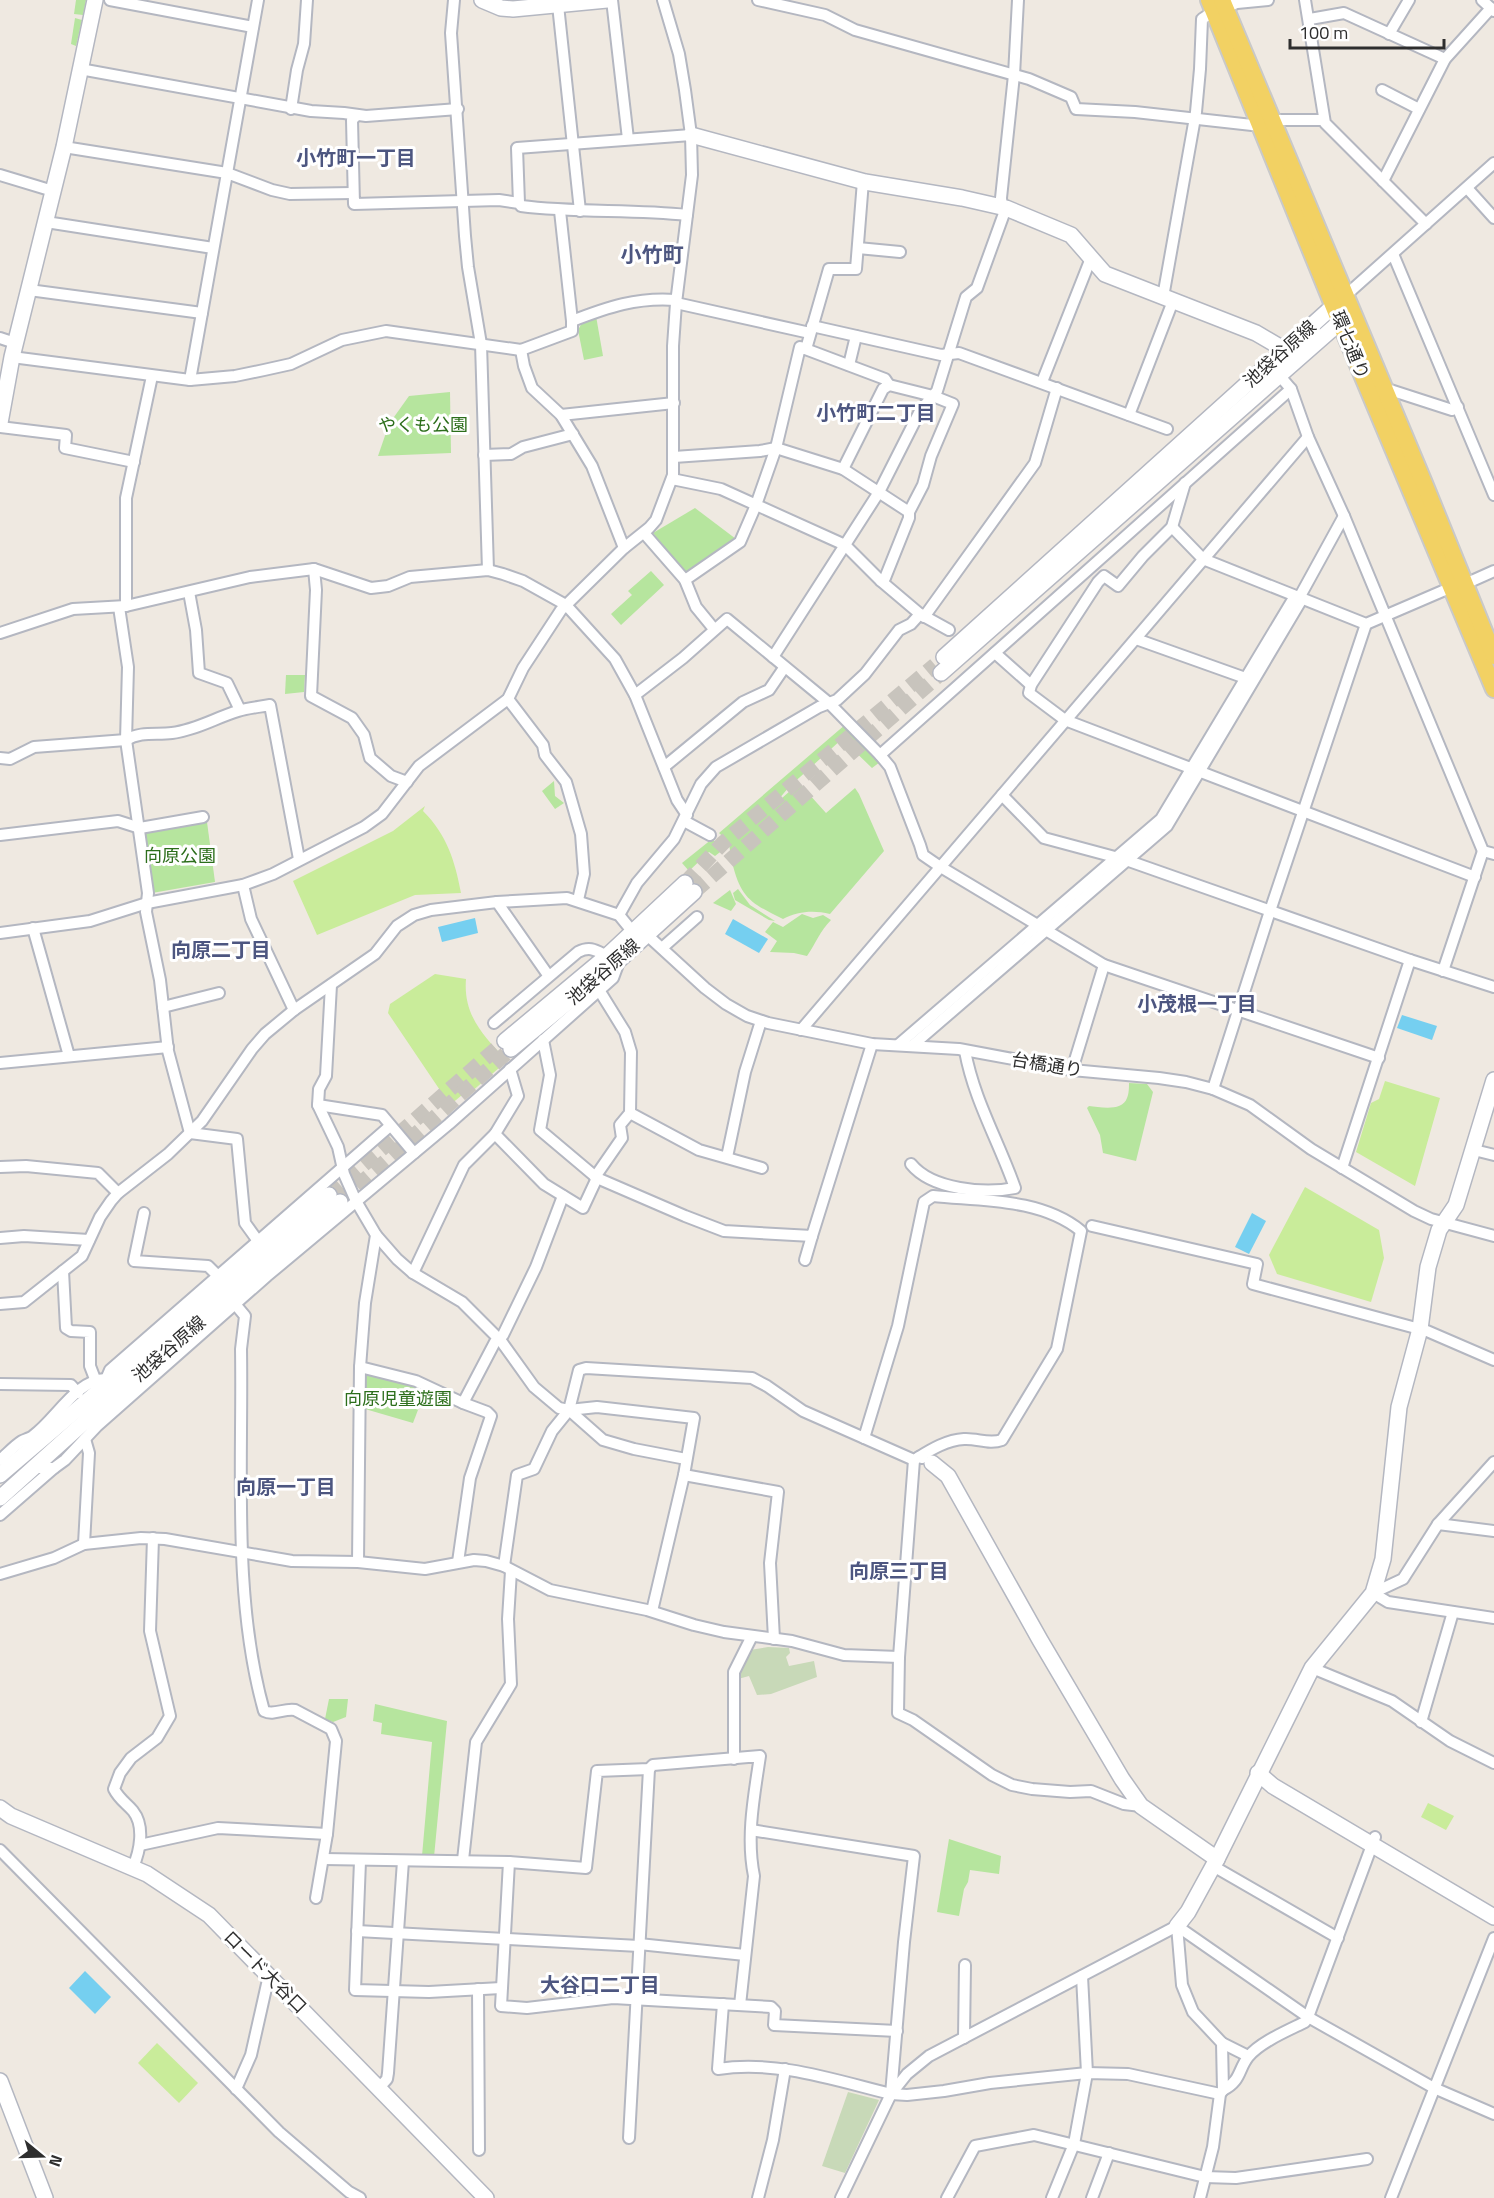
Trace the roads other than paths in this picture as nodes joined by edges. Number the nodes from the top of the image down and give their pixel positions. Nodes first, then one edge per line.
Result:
1 (95, 0) edge
2 (110, 0) edge
3 (258, 0) edge
4 (308, 0) edge
5 (454, 0) edge
6 (482, 0) edge
7 (607, 0) edge
8 (612, 0) edge
9 (663, 0) edge
10 (758, 0) edge
11 (1018, 0) edge
12 (1268, 0) edge
13 (1305, 0) edge
14 (1409, 0) edge
15 (563, 3) edge
16 (1217, 5) edge
17 (1489, 6) edge
18 (1310, 19) junction
19 (253, 27) junction
20 (1389, 34) junction
21 (1445, 59) junction
22 (80, 69) junction
23 (1014, 75) junction
24 (1382, 90) dead end
25 (240, 99) junction
26 (291, 109) junction
27 (458, 109) junction
28 (1419, 109) junction
29 (357, 115) junction
30 (1194, 120) junction
31 (1324, 120) junction
32 (1267, 123) junction
33 (691, 135) junction
34 (628, 139) junction
35 (573, 143) junction
36 (64, 147) junction
37 (1494, 163) edge
38 (227, 173) junction
39 (0, 175) edge
40 (1383, 181) junction
41 (863, 182) junction
42 (1467, 188) junction
43 (53, 191) junction
44 (353, 193) junction
45 (463, 200) junction
46 (519, 203) junction
47 (1004, 207) junction
48 (560, 211) junction
49 (580, 211) junction
50 (687, 215) junction
51 (1494, 218) edge
52 (46, 222) junction
53 (1426, 224) junction
54 (213, 248) junction
55 (858, 248) junction
56 (900, 252) dead end
57 (1394, 254) junction
58 (1091, 258) junction
59 (29, 290) junction
60 (1168, 299) junction
61 (676, 301) junction
62 (1339, 308) junction
63 (202, 313) junction
64 (572, 321) junction
65 (811, 330) junction
66 (856, 336) junction
67 (0, 338) edge
68 (481, 344) junction
69 (806, 349) junction
70 (14, 350) junction
71 (521, 350) junction
72 (1285, 350) junction
73 (1307, 350) junction
74 (950, 354) junction
75 (849, 365) junction
76 (1279, 375) junction
77 (152, 376) junction
78 (190, 380) junction
79 (1042, 382) junction
80 (889, 385) junction
81 (1057, 388) junction
82 (1384, 388) junction
83 (1291, 389) junction
84 (933, 396) junction
85 (2, 400) edge
86 (674, 403) junction
87 (1458, 407) junction
88 (1129, 415) junction
89 (561, 416) junction
90 (0, 425) edge
91 (1167, 429) dead end
92 (573, 434) junction
93 (1308, 437) junction
94 (776, 448) junction
95 (484, 454) junction
96 (674, 457) junction
97 (134, 462) junction
98 (843, 469) junction
99 (672, 479) junction
100 (1185, 483) junction
101 (879, 492) junction
102 (1494, 495) edge
103 (756, 505) junction
104 (909, 512) junction
105 (1344, 516) junction
106 (1172, 527) junction
107 (644, 533) junction
108 (845, 545) junction
109 (624, 548) junction
110 (1203, 559) junction
111 (314, 569) junction
112 (488, 570) junction
113 (1494, 571) edge
114 (685, 580) junction
115 (881, 581) junction
116 (1458, 585) junction
117 (189, 592) junction
118 (1299, 598) junction
119 (566, 604) junction
120 (123, 607) junction
121 (1386, 615) junction
122 (922, 616) junction
123 (1366, 624) junction
124 (714, 629) junction
125 (949, 630) dead end
126 (0, 633) edge
127 (1136, 639) junction
128 (995, 653) junction
129 (1494, 656) edge
130 (773, 657) junction
131 (784, 668) junction
132 (1250, 680) junction
133 (1031, 685) junction
134 (1494, 689) edge
135 (635, 695) junction
136 (508, 699) junction
137 (828, 704) junction
138 (240, 710) junction
139 (1065, 720) junction
140 (126, 740) junction
141 (880, 755) junction
142 (0, 758) edge
143 (664, 767) junction
144 (1196, 771) junction
145 (407, 782) junction
146 (1002, 795) junction
147 (1303, 812) junction
148 (203, 817) dead end
149 (686, 818) junction
150 (140, 828) junction
151 (0, 835) edge
152 (710, 835) dead end
153 (1489, 853) edge
154 (299, 859) junction
155 (1121, 859) junction
156 (939, 866) junction
157 (1475, 877) junction
158 (243, 885) junction
159 (689, 888) tunnel mouth
160 (578, 900) junction
161 (497, 902) junction
162 (147, 903) junction
163 (1270, 911) junction
164 (619, 915) junction
165 (697, 917) dead end
166 (33, 928) junction
167 (1041, 928) junction
168 (0, 933) edge
169 (639, 933) junction
170 (662, 948) junction
171 (613, 957) junction
172 (1410, 960) junction
173 (1104, 965) junction
174 (1443, 971) junction
175 (548, 975) junction
176 (331, 985) junction
177 (1494, 987) edge
178 (599, 990) junction
179 (219, 993) dead end
180 (163, 1007) junction
181 (294, 1010) junction
182 (1237, 1010) junction
183 (761, 1021) junction
184 (494, 1023) dead end
185 (801, 1030) junction
186 (543, 1040) junction
187 (872, 1044) junction
188 (508, 1045) tunnel mouth
189 (898, 1045) junction
190 (913, 1045) junction
191 (168, 1047) junction
192 (965, 1051) junction
193 (69, 1056) junction
194 (1379, 1058) junction
195 (0, 1063) edge
196 (510, 1069) junction
197 (1072, 1070) junction
198 (1494, 1080) edge
199 (1213, 1089) junction
200 (318, 1105) junction
201 (630, 1113) junction
202 (390, 1126) junction
203 (190, 1133) junction
204 (495, 1134) junction
205 (1474, 1150) junction
206 (414, 1153) junction
207 (1494, 1155) edge
208 (727, 1157) junction
209 (912, 1164) dead end
210 (0, 1167) edge
211 (343, 1167) junction
212 (762, 1168) dead end
213 (1342, 1168) junction
214 (596, 1178) junction
215 (118, 1192) junction
216 (563, 1196) junction
217 (356, 1201) junction
218 (144, 1213) dead end
219 (1443, 1223) junction
220 (1092, 1226) dead end
221 (376, 1235) junction
222 (812, 1236) junction
223 (1494, 1236) edge
224 (0, 1238) edge
225 (89, 1240) junction
226 (258, 1241) junction
227 (805, 1260) dead end
228 (63, 1271) junction
229 (413, 1273) junction
230 (218, 1276) junction
231 (0, 1304) edge
232 (235, 1304) junction
233 (1420, 1329) junction
234 (499, 1339) junction
235 (1494, 1360) edge
236 (360, 1367) junction
237 (101, 1382) junction
238 (0, 1384) edge
239 (78, 1393) junction
240 (463, 1403) junction
241 (569, 1410) junction
242 (85, 1438) junction
243 (864, 1438) junction
244 (686, 1459) junction
245 (0, 1460) edge
246 (922, 1460) junction
247 (1494, 1462) edge
248 (34, 1468) junction
249 (54, 1468) junction
250 (684, 1474) junction
251 (0, 1475) edge
252 (0, 1498) edge
253 (0, 1515) edge
254 (1438, 1524) junction
255 (1494, 1532) edge
256 (153, 1538) junction
257 (84, 1544) junction
258 (243, 1551) junction
259 (358, 1562) junction
260 (458, 1562) junction
261 (507, 1569) junction
262 (0, 1574) edge
263 (1374, 1593) junction
264 (652, 1611) junction
265 (1453, 1612) junction
266 (1494, 1618) edge
267 (752, 1636) junction
268 (774, 1639) junction
269 (899, 1658) junction
270 (1312, 1668) junction
271 (1421, 1722) junction
272 (734, 1759) junction
273 (1494, 1763) edge
274 (649, 1769) junction
275 (1258, 1773) junction
276 (1142, 1806) junction
277 (0, 1808) edge
278 (751, 1830) junction
279 (327, 1834) junction
280 (1373, 1841) junction
281 (140, 1845) junction
282 (0, 1850) edge
283 (324, 1859) junction
284 (463, 1860) junction
285 (360, 1861) junction
286 (403, 1861) junction
287 (509, 1862) junction
288 (1215, 1863) junction
289 (134, 1867) junction
290 (316, 1898) dead end
291 (1494, 1906) edge
292 (1494, 1917) edge
293 (1177, 1926) junction
294 (357, 1931) junction
295 (398, 1933) junction
296 (504, 1938) junction
297 (1338, 1938) junction
298 (1494, 1938) edge
299 (639, 1945) junction
300 (745, 1955) junction
301 (965, 1965) dead end
302 (269, 1975) junction
303 (1082, 1976) junction
304 (501, 1988) junction
305 (478, 1989) junction
306 (395, 1992) junction
307 (638, 1999) junction
308 (723, 2004) junction
309 (740, 2005) junction
310 (1308, 2017) junction
311 (897, 2031) junction
312 (964, 2037) junction
313 (1222, 2043) junction
314 (1248, 2056) junction
315 (785, 2068) junction
316 (1087, 2073) junction
317 (0, 2081) edge
318 (379, 2088) junction
319 (1434, 2088) junction
320 (236, 2089) junction
321 (1221, 2092) junction
322 (891, 2094) junction
323 (1494, 2114) edge
324 (629, 2138) dead end
325 (1074, 2144) junction
326 (479, 2150) dead end
327 (1109, 2152) junction
328 (1367, 2159) dead end
329 (1205, 2177) junction
330 (45, 2198) edge
331 (360, 2198) edge
332 (486, 2198) edge
333 (758, 2198) edge
334 (841, 2198) edge
335 (947, 2198) edge
336 (1052, 2198) edge
337 (1092, 2198) edge
338 (1200, 2198) edge
339 (1391, 2198) edge

1 - 22 street
2 - 19 street
3 - 19 street
4 - 26 street
5 - 27 street
6 - 15 street
7 - 15 street
8 - 34 street
9 - 33 street
10 - 23 street
11 - 23 street
12 - 16 street
13 - 18 street
14 - 20 street
15 - 35 street
16 - 30 street
16 - 32 main road, 環七通り
17 - 21 street
18 - 20 street
18 - 31 street
19 - 25 street
20 - 21 street
21 - 28 street
22 - 25 street
22 - 36 street
23 - 30 street
23 - 47 street
24 - 28 street
25 - 26 street
25 - 38 street
26 - 29 street
27 - 29 street
27 - 45 street
28 - 40 street
29 - 44 street
30 - 32 street
30 - 60 street
31 - 32 street
31 - 40 street
32 - 62 main road, 環七通り
33 - 34 street
33 - 41 street
33 - 50 street
34 - 35 street
35 - 46 street
35 - 49 street
36 - 38 street
36 - 43 street
37 - 42 street
38 - 44 street
38 - 54 street
39 - 43 street
40 - 53 street
41 - 47 street
41 - 55 street
42 - 51 street
42 - 53 street
43 - 52 street
44 - 45 street
45 - 46 street
45 - 68 street
46 - 48 street
47 - 58 street
47 - 74 street
48 - 49 street
48 - 64 street
49 - 50 street
50 - 61 street
52 - 54 street
52 - 59 street
53 - 57 street
54 - 63 street
55 - 56 street
55 - 65 street
57 - 62 street
57 - 87 street
58 - 60 street
58 - 79 street
59 - 63 street
59 - 70 street
60 - 72 street
60 - 88 street
61 - 64 street
61 - 65 street
61 - 86 street
62 - 72 street, 池袋谷原線
62 - 73 street, 池袋谷原線
62 - 82 main road, 環七通り
62 - 116 main road, 環七通り
63 - 78 street
64 - 71 street
65 - 66 street
65 - 69 street
66 - 74 street
66 - 75 street
67 - 70 street
68 - 71 street
68 - 78 street
68 - 95 street
69 - 75 street
69 - 94 street
70 - 77 street
70 - 85 street
71 - 89 street
72 - 73 street
72 - 76 street, 池袋谷原線
73 - 76 street, 池袋谷原線
74 - 79 street
74 - 84 street
75 - 80 street
76 - 83 street
77 - 78 street
77 - 97 street
79 - 81 street
80 - 84 street
80 - 98 street
81 - 88 street
81 - 122 street
82 - 87 street
82 - 116 main road, 環七通り
83 - 93 street
83 - 100 street
84 - 101 street
84 - 104 street
85 - 90 street
86 - 89 street
86 - 96 street
87 - 102 street
88 - 91 street
89 - 92 street
90 - 97 street
92 - 95 street
92 - 109 street
93 - 105 street
93 - 110 street
94 - 96 street
94 - 98 street
94 - 103 street
95 - 112 street
96 - 99 street
97 - 120 street
98 - 101 street
99 - 103 street
99 - 107 street
100 - 106 street
100 - 128 street
101 - 104 street
101 - 108 street
103 - 108 street
103 - 114 street
104 - 115 street
105 - 118 street
105 - 121 street
106 - 110 street
106 - 133 street
107 - 109 street
107 - 114 street
108 - 115 street
108 - 130 street
109 - 119 street
110 - 118 street
110 - 127 street
111 - 112 street
111 - 117 street
111 - 145 street
112 - 119 street
113 - 116 street
114 - 124 street
115 - 122 street
116 - 121 street
116 - 129 main road, 環七通り
116 - 134 main road, 環七通り
117 - 120 street
117 - 138 street
118 - 123 street
118 - 132 street
119 - 135 street
119 - 136 street
120 - 126 street
120 - 140 street
121 - 123 street
121 - 153 street
122 - 125 street
122 - 137 street
123 - 147 street
124 - 130 street
124 - 135 street
127 - 132 street
127 - 139 street
128 - 133 street
128 - 141 street
130 - 131 street
131 - 137 street
131 - 143 street
132 - 144 street
133 - 139 street
135 - 143 street
136 - 145 street
136 - 160 street
137 - 141 street
137 - 149 street
138 - 140 street
138 - 154 street
139 - 144 street
139 - 146 street
140 - 142 street
140 - 150 street
141 - 156 street
143 - 149 street
144 - 147 street
144 - 155 street
145 - 154 street
146 - 155 street
146 - 156 street
147 - 157 street
147 - 163 street
148 - 150 street
149 - 152 street
149 - 164 street
150 - 151 street
150 - 162 street
153 - 157 street
154 - 158 street
155 - 163 street
155 - 167 street
156 - 167 street
156 - 185 street
157 - 174 street
158 - 162 street
158 - 181 street
159 - 169 street, 池袋谷原線
160 - 161 street
160 - 164 street
161 - 175 street
161 - 176 street
162 - 166 street
162 - 180 street
163 - 172 street
163 - 182 street
164 - 169 street, 台橋通り
165 - 170 street
166 - 168 street
166 - 193 street
167 - 173 street
167 - 189 street
167 - 190 street
169 - 170 street, 台橋通り
169 - 171 street, 池袋谷原線
170 - 183 street, 台橋通り
171 - 175 street
171 - 178 street
171 - 188 street, 池袋谷原線
172 - 174 street
172 - 194 street
173 - 182 street
173 - 197 street
174 - 177 street
175 - 184 street
176 - 181 street
176 - 200 street
178 - 186 street
178 - 201 street
179 - 180 street
180 - 191 street
181 - 203 street
182 - 194 street
182 - 199 street
183 - 185 street, 台橋通り
183 - 208 street
185 - 187 street, 台橋通り
186 - 196 street
186 - 214 street
187 - 189 street, 台橋通り
187 - 222 street
189 - 190 street, 台橋通り
190 - 192 street, 台橋通り
191 - 193 street
191 - 203 street
192 - 197 street, 台橋通り
192 - 209 street
193 - 195 street
194 - 213 street
196 - 204 street
196 - 206 street
197 - 199 street, 台橋通り
198 - 205 street
199 - 213 street, 台橋通り
200 - 202 street
200 - 211 street
201 - 208 street
201 - 214 street
202 - 206 street
202 - 211 street
203 - 215 street
203 - 226 street
204 - 216 street
204 - 229 street
205 - 207 street
205 - 219 street
206 - 217 street
208 - 212 street
210 - 215 street
211 - 217 street
211 - 226 street
213 - 219 street, 台橋通り
214 - 216 street
214 - 222 street
215 - 225 street
216 - 234 street
217 - 221 street
217 - 232 street
218 - 230 street
219 - 223 street, 台橋通り
219 - 233 street
220 - 233 street
221 - 229 street
221 - 236 street
222 - 227 street
224 - 225 street
225 - 228 street
226 - 230 street
228 - 231 street
228 - 237 street
229 - 234 street
230 - 237 street
232 - 242 street
232 - 258 street
233 - 235 street
233 - 263 street
234 - 240 street
234 - 241 street
236 - 240 street
236 - 259 street
237 - 239 street
237 - 248 street, 池袋谷原線
237 - 251 street, 池袋谷原線
238 - 239 street
239 - 245 street
240 - 260 street
241 - 243 street
241 - 244 street
241 - 244 street
241 - 261 street
242 - 249 street
242 - 257 street
243 - 246 street
243 - 246 street
244 - 250 street
246 - 269 street
246 - 276 street
247 - 254 street
248 - 249 street
248 - 252 street, 池袋谷原線
249 - 253 street
250 - 264 street
250 - 268 street
254 - 255 street
254 - 263 street
256 - 257 street
256 - 258 street
256 - 281 street
257 - 262 street
258 - 259 street
258 - 279 street
259 - 260 street
260 - 261 street
261 - 264 street
261 - 284 street
263 - 265 street
263 - 270 street
264 - 267 street
265 - 266 street
265 - 271 street
267 - 268 street
267 - 272 street
268 - 269 street
269 - 276 street
270 - 271 street
270 - 275 street
271 - 273 street
272 - 274 street
272 - 278 street
274 - 287 street
274 - 299 street
275 - 280 street
275 - 288 street
276 - 288 street
277 - 289 street, ロード大谷口
278 - 300 street
278 - 311 street
279 - 281 street
279 - 283 street
280 - 291 street
280 - 292 street
280 - 297 street
281 - 289 street
282 - 320 street
283 - 285 street
283 - 290 street
284 - 286 street
284 - 287 street
285 - 286 street
285 - 294 street
286 - 295 street
287 - 296 street
288 - 293 street
288 - 297 street
289 - 302 street, ロード大谷口
293 - 303 street
293 - 310 street
293 - 313 street
294 - 295 street
294 - 306 street
295 - 296 street
295 - 306 street
296 - 299 street
296 - 304 street
297 - 310 street
298 - 319 street
299 - 300 street
299 - 307 street
300 - 309 street
301 - 312 street
302 - 318 street, ロード大谷口
302 - 320 street
303 - 312 street
303 - 316 street
304 - 305 street
304 - 307 street
305 - 306 street
305 - 326 street
306 - 318 street
307 - 308 street
307 - 324 street
308 - 309 street
308 - 315 street
309 - 311 street
310 - 314 street
310 - 319 street
311 - 322 street
312 - 322 street
313 - 314 street
313 - 321 street
314 - 321 street
315 - 322 street
315 - 333 street
316 - 321 street
316 - 322 street
316 - 325 street
317 - 330 street
318 - 332 street, ロード大谷口
319 - 323 street
319 - 339 street
320 - 331 street
321 - 329 street
322 - 334 street
325 - 327 street
325 - 335 street
325 - 336 street
327 - 329 street
327 - 337 street
328 - 329 street
329 - 338 street

